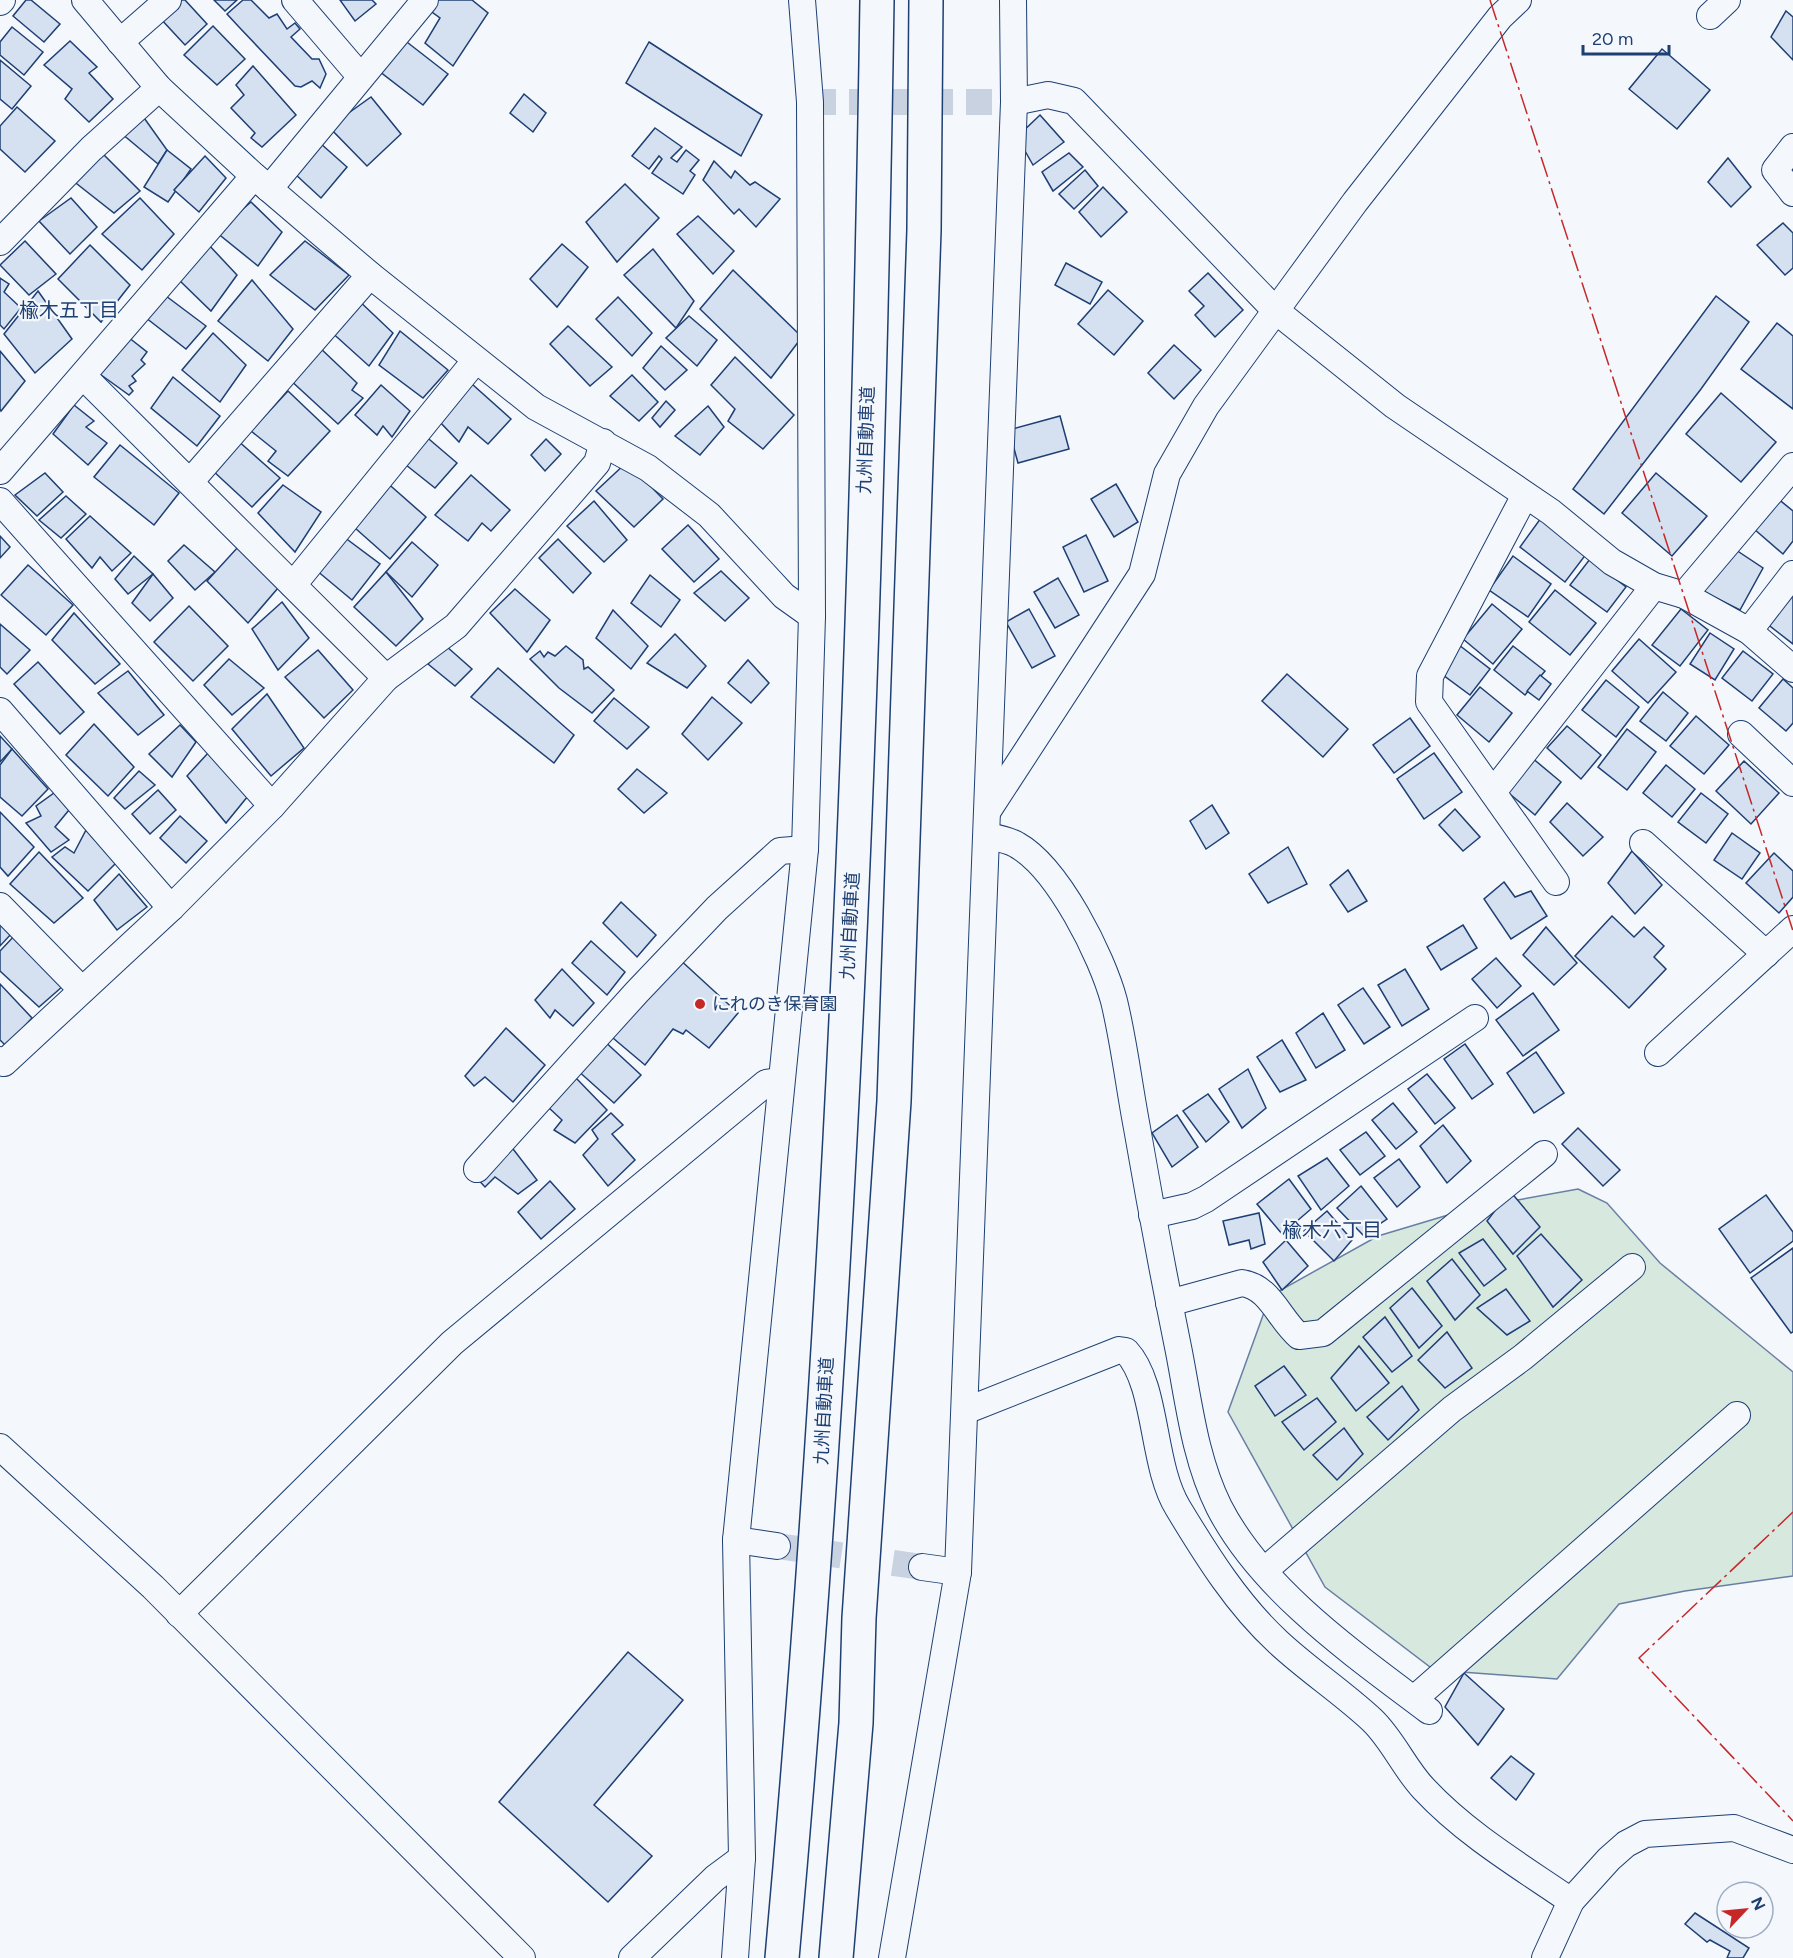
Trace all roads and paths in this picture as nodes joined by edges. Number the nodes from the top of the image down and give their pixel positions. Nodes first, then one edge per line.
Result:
1 (85, 0) edge
2 (168, 0) edge
3 (295, 0) edge
4 (425, 0) edge
5 (802, 0) edge
6 (877, 0) edge
7 (926, 0) edge
8 (1013, 0) edge
9 (1518, 0) edge
10 (120, 42) junction
11 (360, 76) junction
12 (159, 88) junction
13 (1014, 102) junction
14 (1793, 147) edge
15 (262, 183) junction
16 (1793, 194) edge
17 (0, 242) edge
18 (370, 275) junction
19 (1276, 311) junction
20 (476, 361) junction
21 (83, 376) junction
22 (603, 442) junction
23 (1793, 466) edge
24 (0, 471) edge
25 (190, 482) junction
26 (1525, 495) junction
27 (0, 501) edge
28 (1793, 574) edge
29 (292, 585) junction
30 (1654, 586) junction
31 (1684, 595) junction
32 (812, 616) junction
33 (1749, 631) junction
34 (1793, 669) edge
35 (386, 678) junction
36 (0, 711) edge
37 (1741, 735) dead end
38 (1793, 783) edge
39 (1493, 792) junction
40 (272, 806) junction
41 (988, 809) junction
42 (987, 836) junction
43 (1643, 843) dead end
44 (805, 849) junction
45 (1556, 882) dead end
46 (0, 906) edge
47 (171, 908) junction
48 (1793, 929) edge
49 (1766, 954) junction
50 (82, 990) junction
51 (1475, 1018) dead end
52 (1658, 1053) dead end
53 (1, 1063) edge
54 (781, 1081) junction
55 (1544, 1154) dead end
56 (477, 1169) dead end
57 (1152, 1215) junction
58 (1632, 1267) dead end
59 (1169, 1303) junction
60 (965, 1411) junction
61 (1737, 1415) dead end
62 (0, 1447) edge
63 (736, 1540) junction
64 (777, 1546) tunnel mouth
65 (922, 1568) tunnel mouth
66 (1265, 1570) junction
67 (958, 1572) junction
68 (179, 1614) junction
69 (1793, 1850) edge
70 (742, 1858) junction
71 (1571, 1901) junction
72 (522, 1958) edge
73 (632, 1958) edge
74 (735, 1958) edge
75 (782, 1958) edge
76 (836, 1958) edge
77 (892, 1958) edge
78 (1545, 1958) edge

1 - 10 street
2 - 10 street
3 - 11 street
4 - 11 street
5 - 32 street
6 - 75 highway, 九州自動車道
7 - 76 highway
8 - 13 street
9 - 19 street
10 - 12 street
11 - 15 street
12 - 15 street
12 - 17 street
13 - 19 street
13 - 41 street
14 - 16 street
15 - 18 street
15 - 21 street
18 - 20 street
18 - 25 street
19 - 26 street
19 - 41 street
20 - 22 street
20 - 29 street
21 - 24 street
21 - 25 street
22 - 32 street
22 - 35 street
23 - 31 street
25 - 29 street
26 - 30 street
26 - 39 street
27 - 40 street
28 - 33 street
29 - 35 street
30 - 31 street
30 - 39 street
31 - 33 street
32 - 44 street
33 - 34 street
35 - 40 street
36 - 47 street
37 - 38 street
39 - 45 street
40 - 47 street
41 - 42 street
42 - 57 street
42 - 60 street
43 - 49 street
44 - 54 street
44 - 56 street
46 - 50 street
47 - 50 street
48 - 49 street
49 - 52 street
50 - 53 street
51 - 57 street
54 - 63 street
54 - 68 street
55 - 59 street
57 - 59 street
58 - 66 street
59 - 66 street
60 - 67 street
60 - 71 street
61 - 66 street
62 - 68 street
63 - 64 street
63 - 70 street
65 - 67 street
67 - 77 street
68 - 72 street
69 - 71 street
70 - 73 street
70 - 74 street
71 - 78 street

